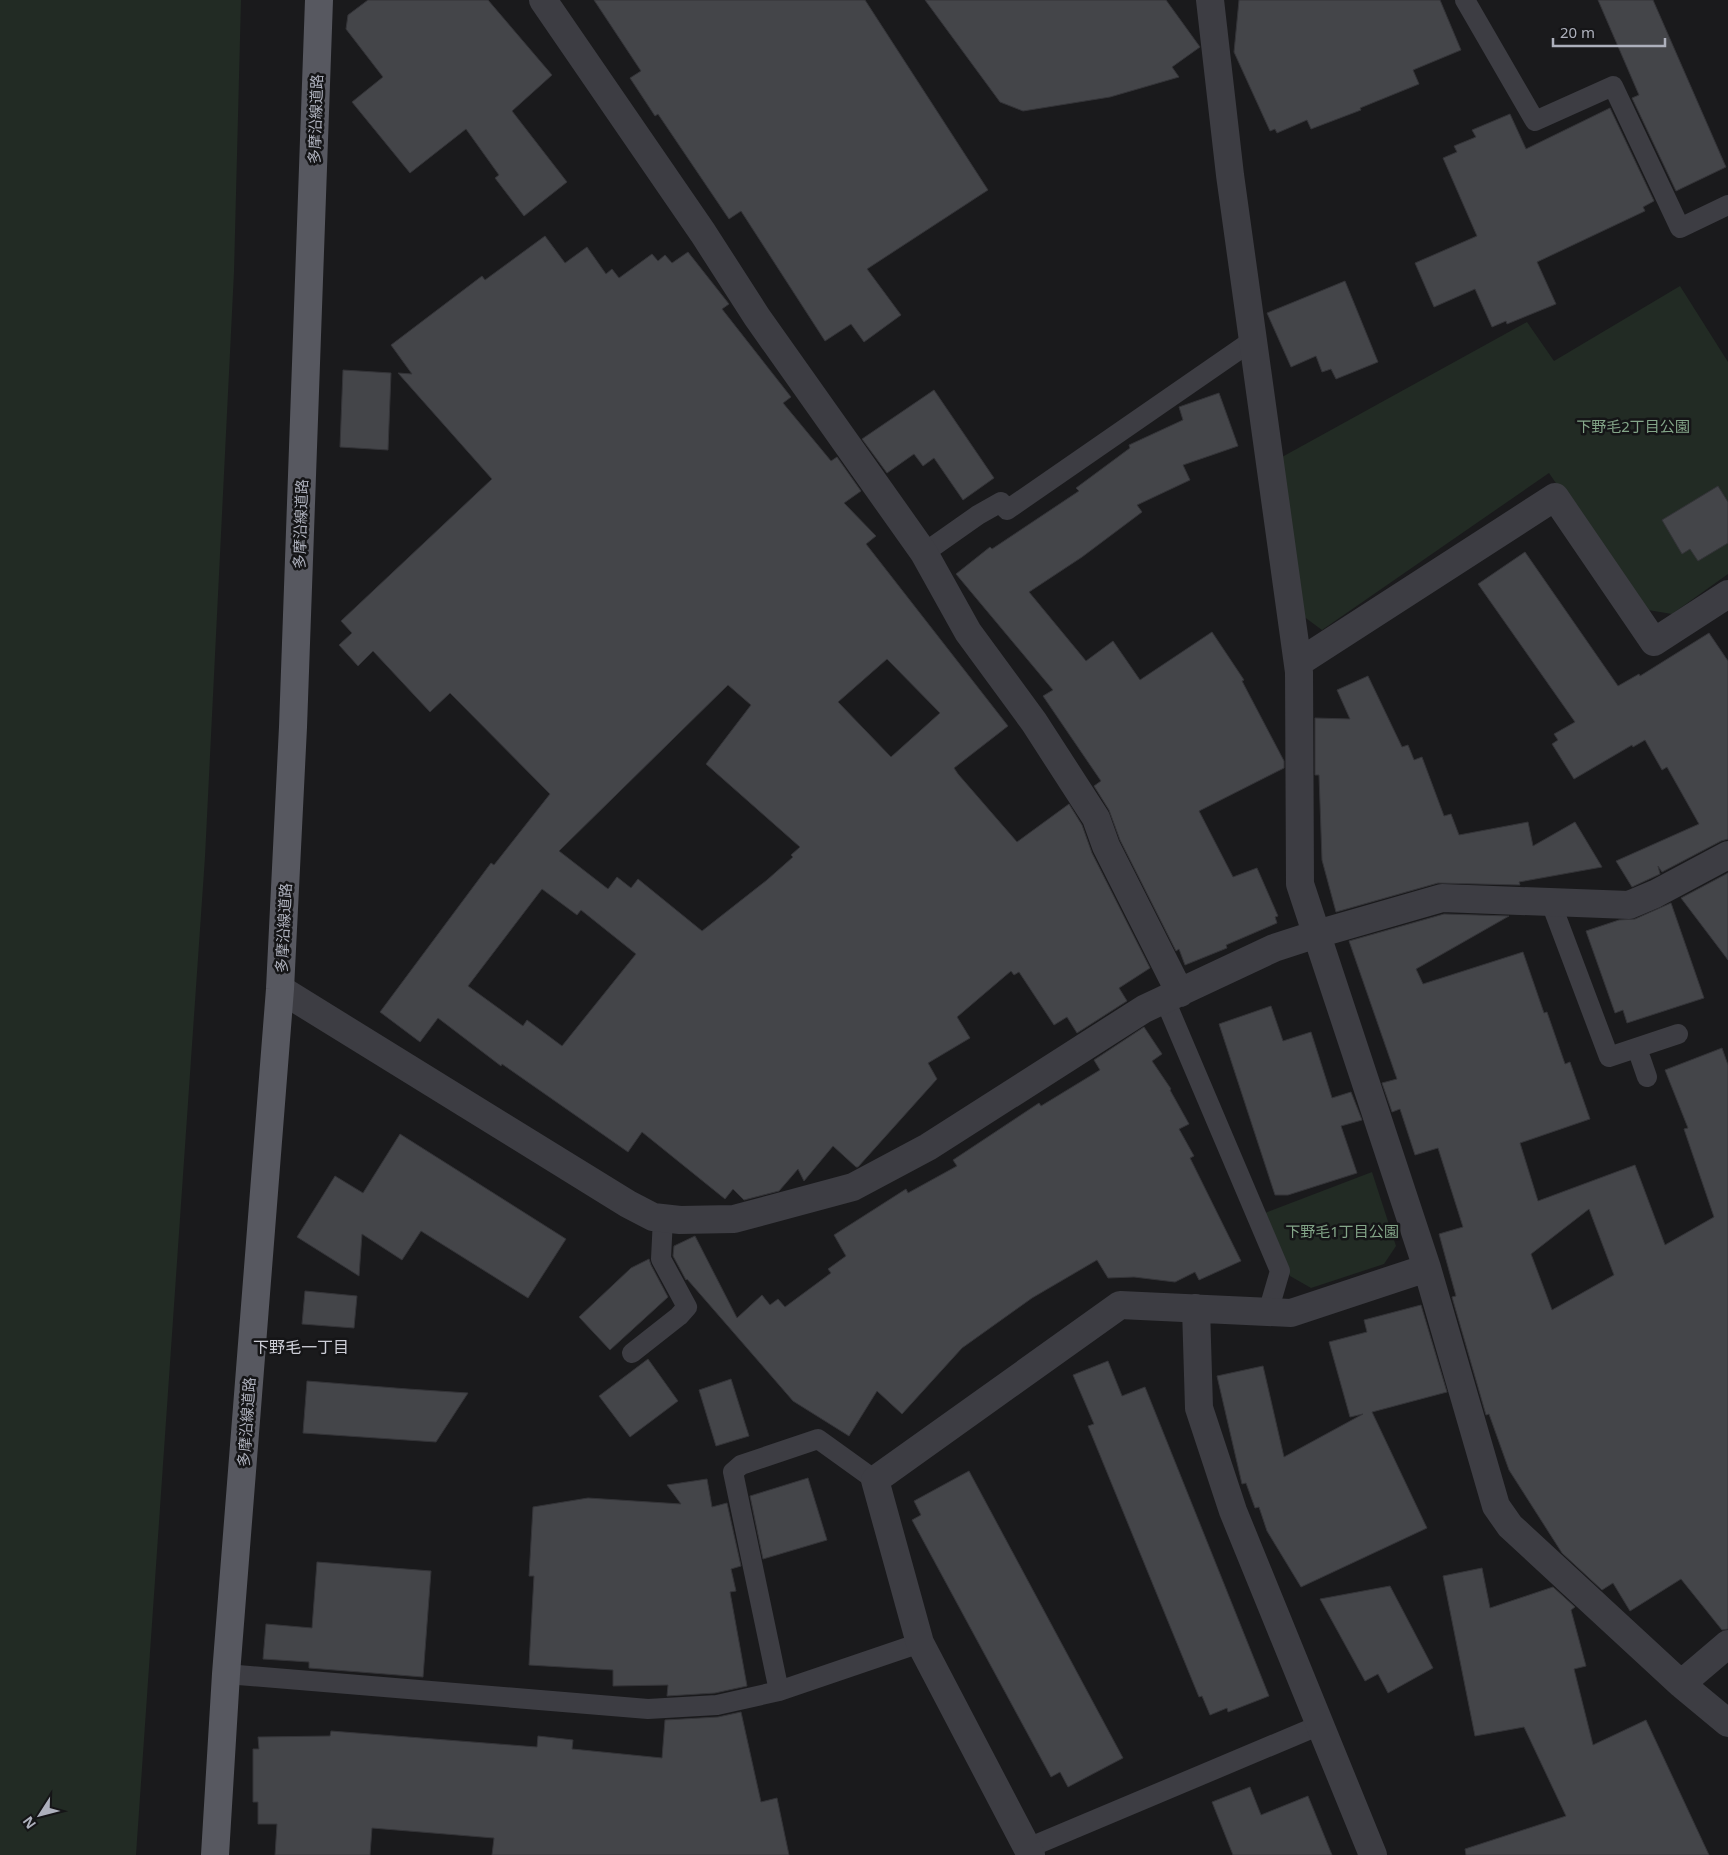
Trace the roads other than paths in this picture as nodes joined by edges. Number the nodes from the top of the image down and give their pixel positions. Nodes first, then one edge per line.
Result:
1 (319, 0) edge
2 (543, 0) edge
3 (1210, 0) edge
4 (1465, 0) edge
5 (1728, 205) edge
6 (1253, 340) junction
7 (924, 553) junction
8 (1728, 594) edge
9 (1298, 663) junction
10 (1728, 856) edge
11 (1551, 902) junction
12 (1317, 934) junction
13 (280, 989) junction
14 (1172, 996) junction
15 (1678, 1034) dead end
16 (1637, 1048) junction
17 (1647, 1076) dead end
18 (663, 1218) junction
19 (1427, 1268) junction
20 (1196, 1308) junction
21 (1268, 1312) junction
22 (632, 1354) dead end
23 (875, 1480) junction
24 (920, 1643) junction
25 (1728, 1644) edge
26 (226, 1674) junction
27 (1681, 1684) junction
28 (779, 1691) junction
29 (1728, 1723) edge
30 (1320, 1725) junction
31 (1030, 1852) edge
32 (215, 1855) edge
33 (1373, 1855) edge

1 - 13 main road, 多摩沿線道路
2 - 7 street
3 - 6 street
4 - 5 lane
6 - 7 lane
6 - 9 street
7 - 14 street
8 - 9 street
9 - 12 street
10 - 11 street
11 - 12 street
11 - 16 lane
12 - 14 street
12 - 19 street
13 - 18 street
13 - 26 main road, 多摩沿線道路
14 - 18 street
14 - 21 lane
15 - 16 lane
16 - 17 lane
18 - 22 lane
19 - 21 street
19 - 27 street
20 - 21 street
20 - 23 street
20 - 30 street
23 - 24 street
23 - 28 lane
24 - 28 lane
24 - 31 street
25 - 27 street
26 - 28 lane
26 - 32 main road, 多摩沿線道路
27 - 29 street
30 - 31 lane
30 - 33 street

